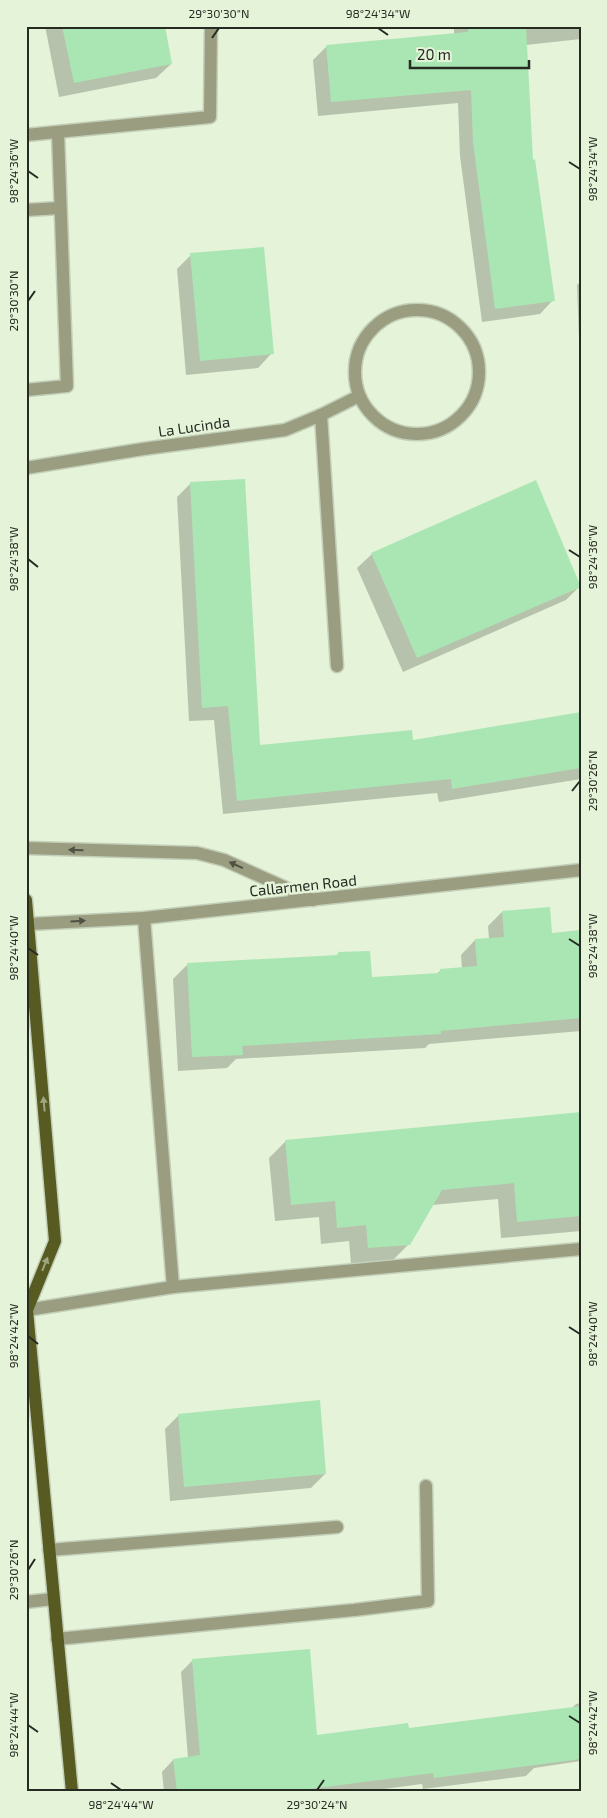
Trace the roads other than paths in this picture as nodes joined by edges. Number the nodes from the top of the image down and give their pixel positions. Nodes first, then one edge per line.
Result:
1 (211, 26) edge
2 (58, 133) junction
3 (26, 135) edge
4 (60, 208) junction
5 (26, 210) edge
6 (26, 390) edge
7 (359, 396) junction
8 (321, 415) junction
9 (26, 468) edge
10 (337, 666) dead end
11 (26, 848) edge
12 (581, 870) edge
13 (26, 900) edge
14 (313, 900) junction
15 (144, 918) junction
16 (29, 924) junction
17 (581, 1249) edge
18 (174, 1287) junction
19 (26, 1309) edge
20 (426, 1486) dead end
21 (337, 1527) dead end
22 (48, 1550) junction
23 (53, 1599) junction
24 (26, 1602) edge
25 (57, 1638) junction
26 (72, 1792) edge

1 - 2 street
2 - 3 street
2 - 4 street
4 - 5 street
4 - 6 street
7 - 7 street
7 - 8 street, La Lucinda
8 - 9 street, La Lucinda
8 - 10 street
14 -> 11 street
12 - 14 street, Callarmen Road
13 - 16 main road
14 - 15 street, Callarmen Road
16 -> 15 street, Callarmen Road
15 - 18 street
19 -> 16 main road
17 - 18 street
18 - 19 street
19 - 22 main road
20 - 25 street
21 - 22 street
22 - 23 main road
23 - 24 street
23 - 25 main road
25 - 26 main road

